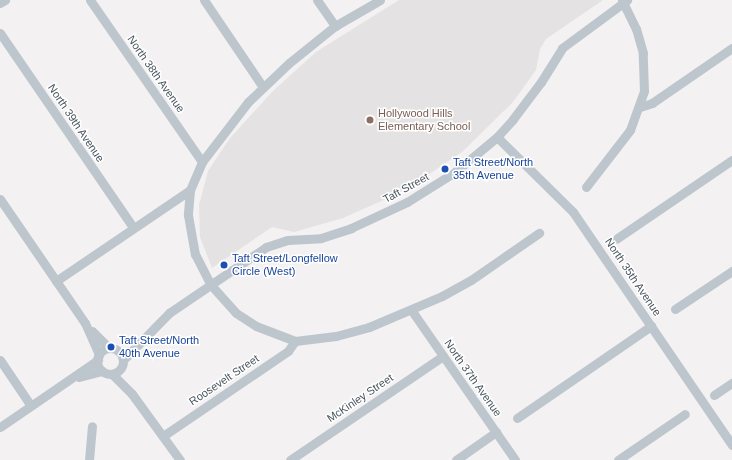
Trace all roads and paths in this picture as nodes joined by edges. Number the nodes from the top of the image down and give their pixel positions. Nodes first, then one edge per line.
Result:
1 (5, 0) edge
2 (90, 0) edge
3 (204, 0) edge
4 (317, 0) edge
5 (380, 0) edge
6 (624, 1) edge
7 (0, 3) edge
8 (335, 26) junction
9 (0, 33) edge
10 (732, 48) edge
11 (263, 87) junction
12 (640, 107) junction
13 (497, 137) junction
14 (732, 160) edge
15 (202, 162) junction
16 (586, 187) dead end
17 (190, 190) junction
18 (0, 199) edge
19 (172, 202) junction
20 (8, 210) junction
21 (188, 215) junction
22 (0, 216) edge
23 (133, 227) junction
24 (539, 233) dead end
25 (616, 239) dead end
26 (732, 271) edge
27 (56, 281) junction
28 (210, 284) junction
29 (412, 310) junction
30 (675, 310) dead end
31 (84, 323) junction
32 (651, 326) junction
33 (151, 330) junction
34 (295, 341) junction
35 (112, 349) junction
36 (443, 356) junction
37 (99, 358) junction
38 (0, 360) edge
39 (122, 364) junction
40 (102, 371) junction
41 (112, 374) junction
42 (68, 381) junction
43 (732, 382) edge
44 (132, 394) junction
45 (714, 395) dead end
46 (31, 406) junction
47 (685, 414) dead end
48 (517, 418) dead end
49 (92, 426) dead end
50 (0, 427) edge
51 (496, 432) junction
52 (164, 436) junction
53 (732, 445) edge
54 (89, 460) edge
55 (180, 460) edge
56 (290, 460) edge
57 (456, 460) edge
58 (515, 460) edge
59 (618, 460) edge

1 - 7 street
2 - 15 street, North 38th Avenue
3 - 11 street
4 - 8 street
5 - 8 street
6 - 12 street
6 - 13 street, Taft Street
8 - 11 street
9 - 23 street, North 39th Avenue
10 - 12 street
11 - 15 street
12 - 16 street
13 - 28 street, Taft Street
13 - 32 street, North 35th Avenue
14 - 25 street
15 - 17 street
17 - 19 street
17 - 21 street
18 - 20 street
19 - 21 street
19 - 23 street
20 - 22 street
20 - 27 street
21 - 28 street
23 - 27 street
24 - 29 street
26 - 30 street
27 - 31 street
28 - 33 street, Taft Street
28 - 34 street
29 - 34 street
29 - 36 street, North 37th Avenue
31 - 35 street
31 - 37 street
32 - 48 street
32 - 53 street, North 35th Avenue
33 - 35 street, Taft Street
33 - 39 street, Taft Street
34 - 52 street, Roosevelt Street
35 - 37 street, Taft Street
35 - 39 street
36 - 51 street, North 37th Avenue
36 - 56 street, McKinley Street
37 - 40 street
37 - 42 street
38 - 46 street
39 - 41 street, Taft Street
39 - 44 street
40 - 41 street
40 - 42 street
41 - 44 street
42 - 46 street
43 - 45 street
44 - 52 street
46 - 50 street
47 - 59 street
49 - 54 street
51 - 57 street
51 - 58 street, North 37th Avenue
52 - 55 street

